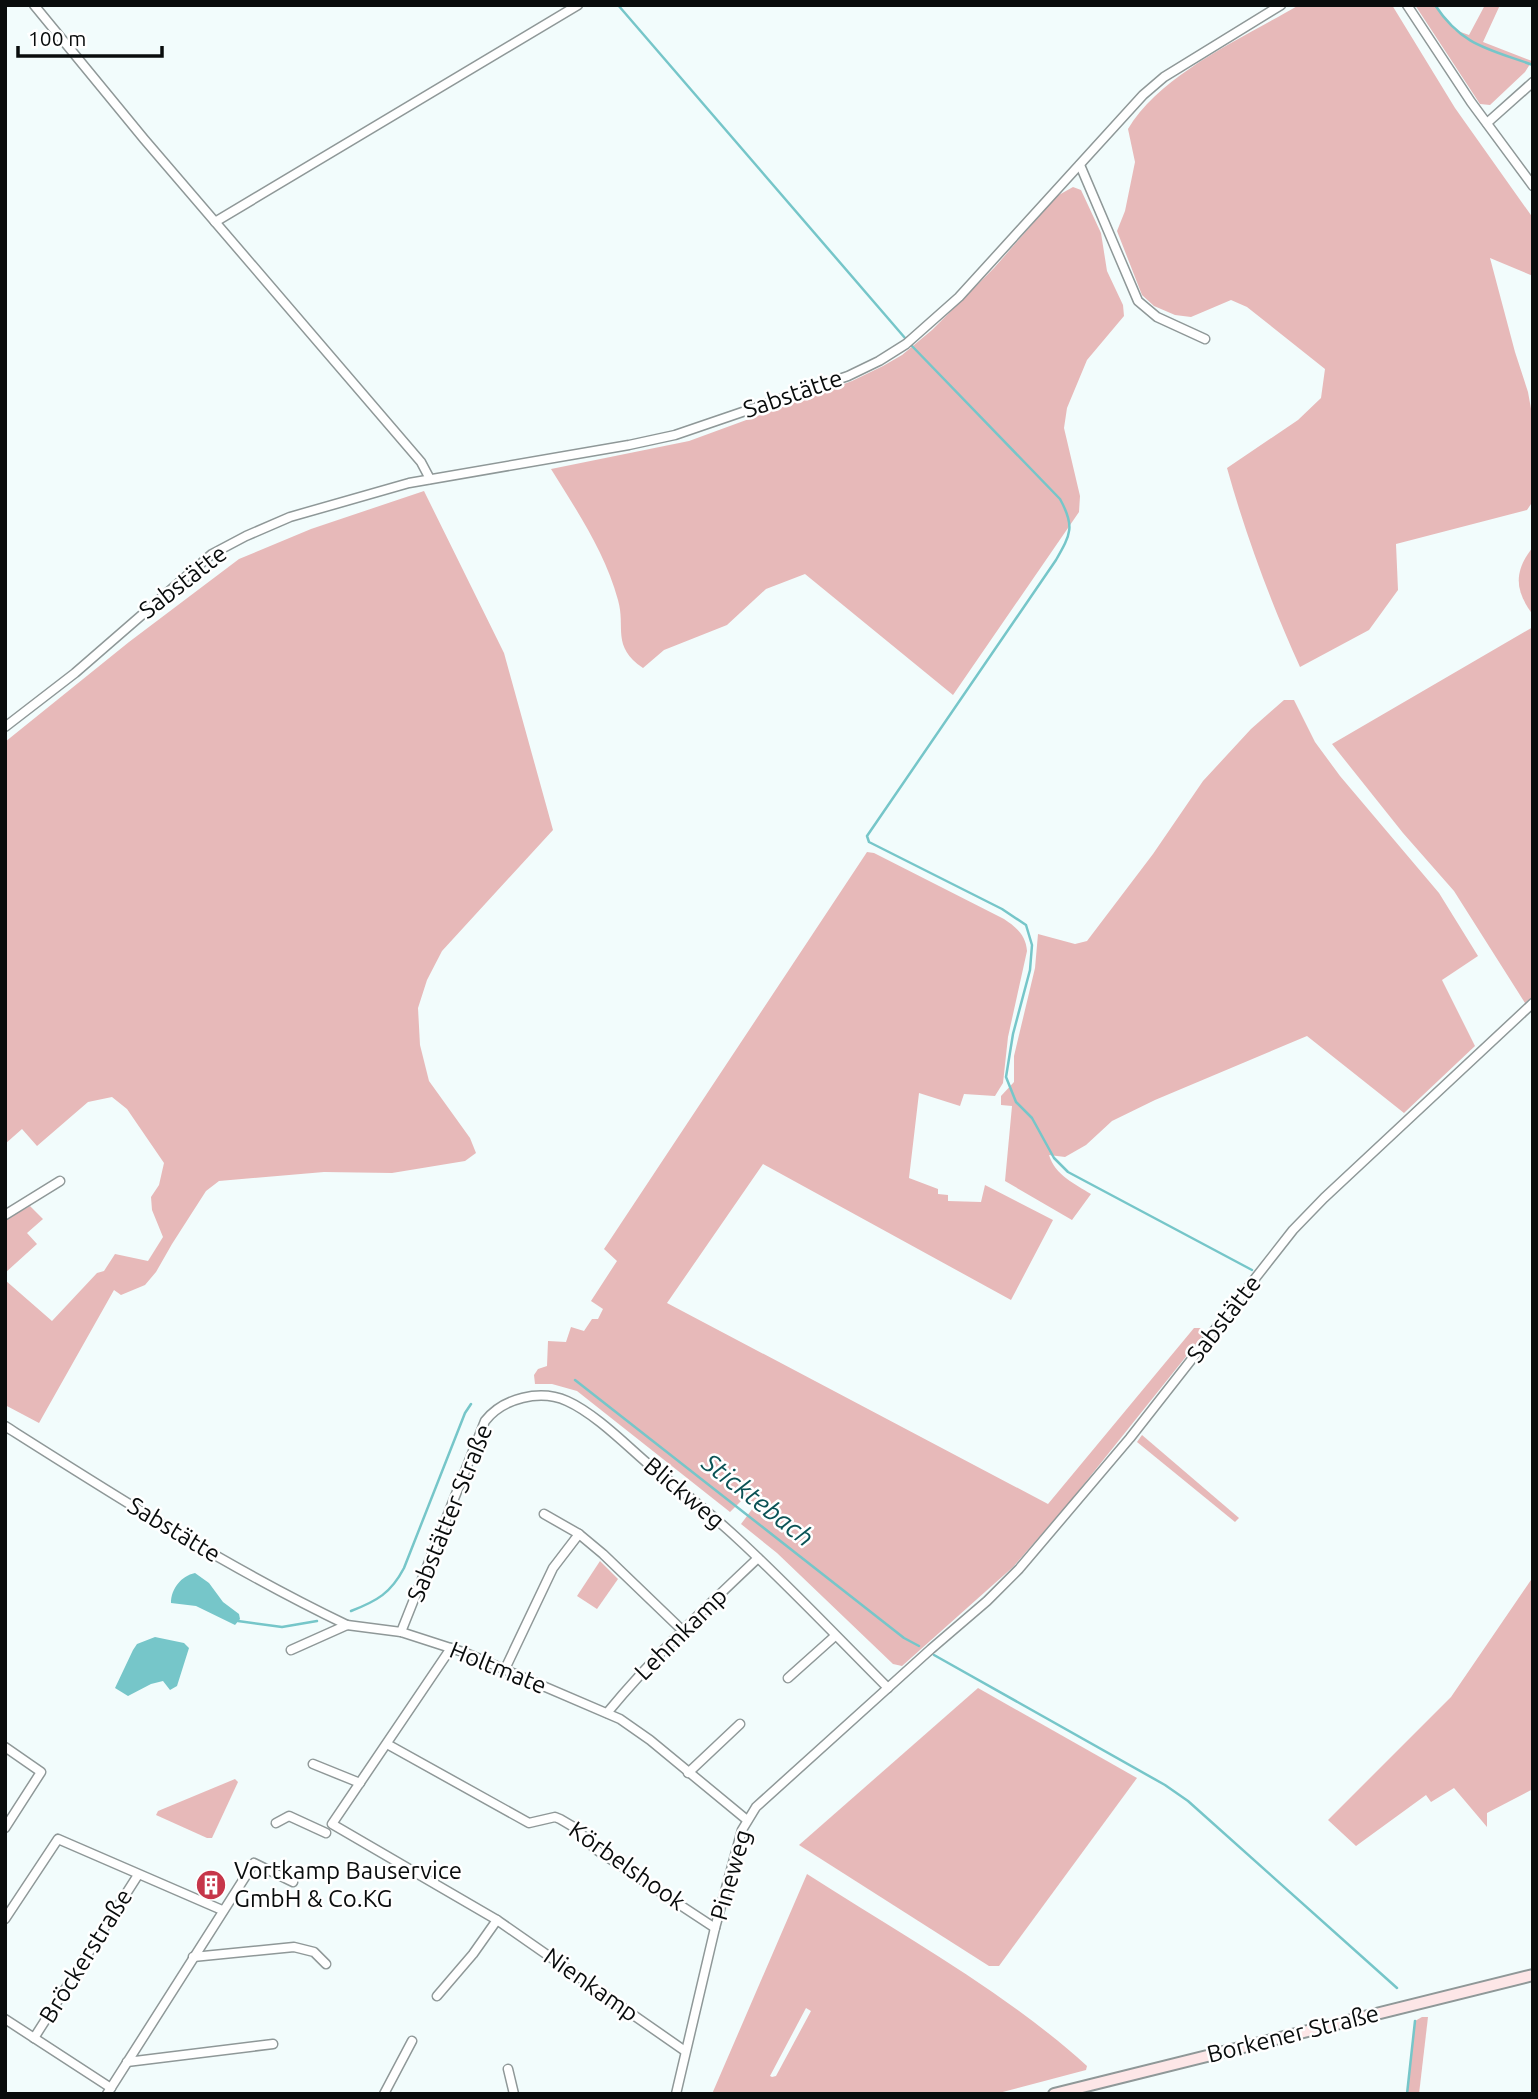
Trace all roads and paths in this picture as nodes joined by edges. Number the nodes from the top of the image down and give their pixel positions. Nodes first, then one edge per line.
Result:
1 (34, 5) edge
2 (579, 5) edge
3 (1281, 5) edge
4 (1407, 5) edge
5 (1533, 82) edge
6 (1487, 123) junction
7 (1080, 164) junction
8 (1533, 186) edge
9 (215, 222) junction
10 (1205, 339) dead end
11 (430, 479) junction
12 (5, 727) edge
13 (1533, 1003) edge
14 (60, 1181) dead end
15 (5, 1215) edge
16 (509, 1403) joint
17 (5, 1426) edge
18 (544, 1514) dead end
19 (579, 1534) junction
20 (758, 1558) junction
21 (347, 1625) junction
22 (682, 1630) junction
23 (401, 1632) junction
24 (835, 1636) junction
25 (451, 1648) junction
26 (931, 1649) joint
27 (291, 1650) dead end
28 (505, 1669) junction
29 (788, 1678) dead end
30 (888, 1688) junction
31 (607, 1713) junction
32 (740, 1724) dead end
33 (387, 1744) junction
34 (5, 1747) edge
35 (313, 1764) dead end
36 (688, 1773) junction
37 (360, 1783) junction
38 (747, 1820) junction
39 (276, 1823) dead end
40 (332, 1824) junction
41 (5, 1828) edge
42 (138, 1875) junction
43 (293, 1882) dead end
44 (222, 1910) junction
45 (5, 1919) edge
46 (497, 1920) junction
47 (715, 1928) junction
48 (193, 1957) junction
49 (326, 1964) dead end
50 (1533, 1975) edge
51 (437, 1996) dead end
52 (5, 2019) edge
53 (34, 2038) junction
54 (412, 2041) dead end
55 (273, 2044) dead end
56 (685, 2051) junction
57 (127, 2062) junction
58 (508, 2069) dead end
59 (109, 2091) edge
60 (384, 2094) edge
61 (514, 2094) edge
62 (676, 2094) edge
63 (1054, 2094) edge

1 - 9 street
2 - 9 street
3 - 7 street, Sabstätte
4 - 6 street
5 - 6 street
6 - 8 street
7 - 10 street
7 - 11 street, Sabstätte
9 - 11 street
11 - 12 street, Sabstätte
13 - 26 street, Sabstätte
14 - 15 street
16 - 20 street, Blickweg
16 - 23 street, Sabstätter Straße
17 - 21 street, Sabstätte
18 - 19 street
19 - 22 street
19 - 28 street
20 - 22 street, Lehmkamp
20 - 24 street, Blickweg
21 - 23 street, Holtmate
21 - 27 street
22 - 31 street, Lehmkamp
23 - 25 street, Holtmate
24 - 29 street
24 - 30 street, Blickweg
25 - 28 street, Holtmate
25 - 33 street
26 - 30 street, Pineweg
28 - 31 street, Holtmate
30 - 38 street, Pineweg
31 - 36 street, Holtmate
32 - 36 street
33 - 37 street
33 - 47 street, Körbelshook
34 - 41 street
35 - 37 street
36 - 38 street, Holtmate
37 - 40 street
38 - 47 street, Pineweg
39 - 40 street
40 - 46 street, Nienkamp
42 - 44 street
42 - 45 street
42 - 53 street, Bröckerstraße
43 - 44 street
44 - 48 street
46 - 51 street
46 - 56 street, Nienkamp
47 - 56 street, Pineweg
48 - 49 street
48 - 57 street
50 - 63 main road, Borkener Straße
52 - 53 street
53 - 59 street
54 - 60 street
55 - 57 street
56 - 62 street, Pineweg
57 - 59 street
58 - 61 street

